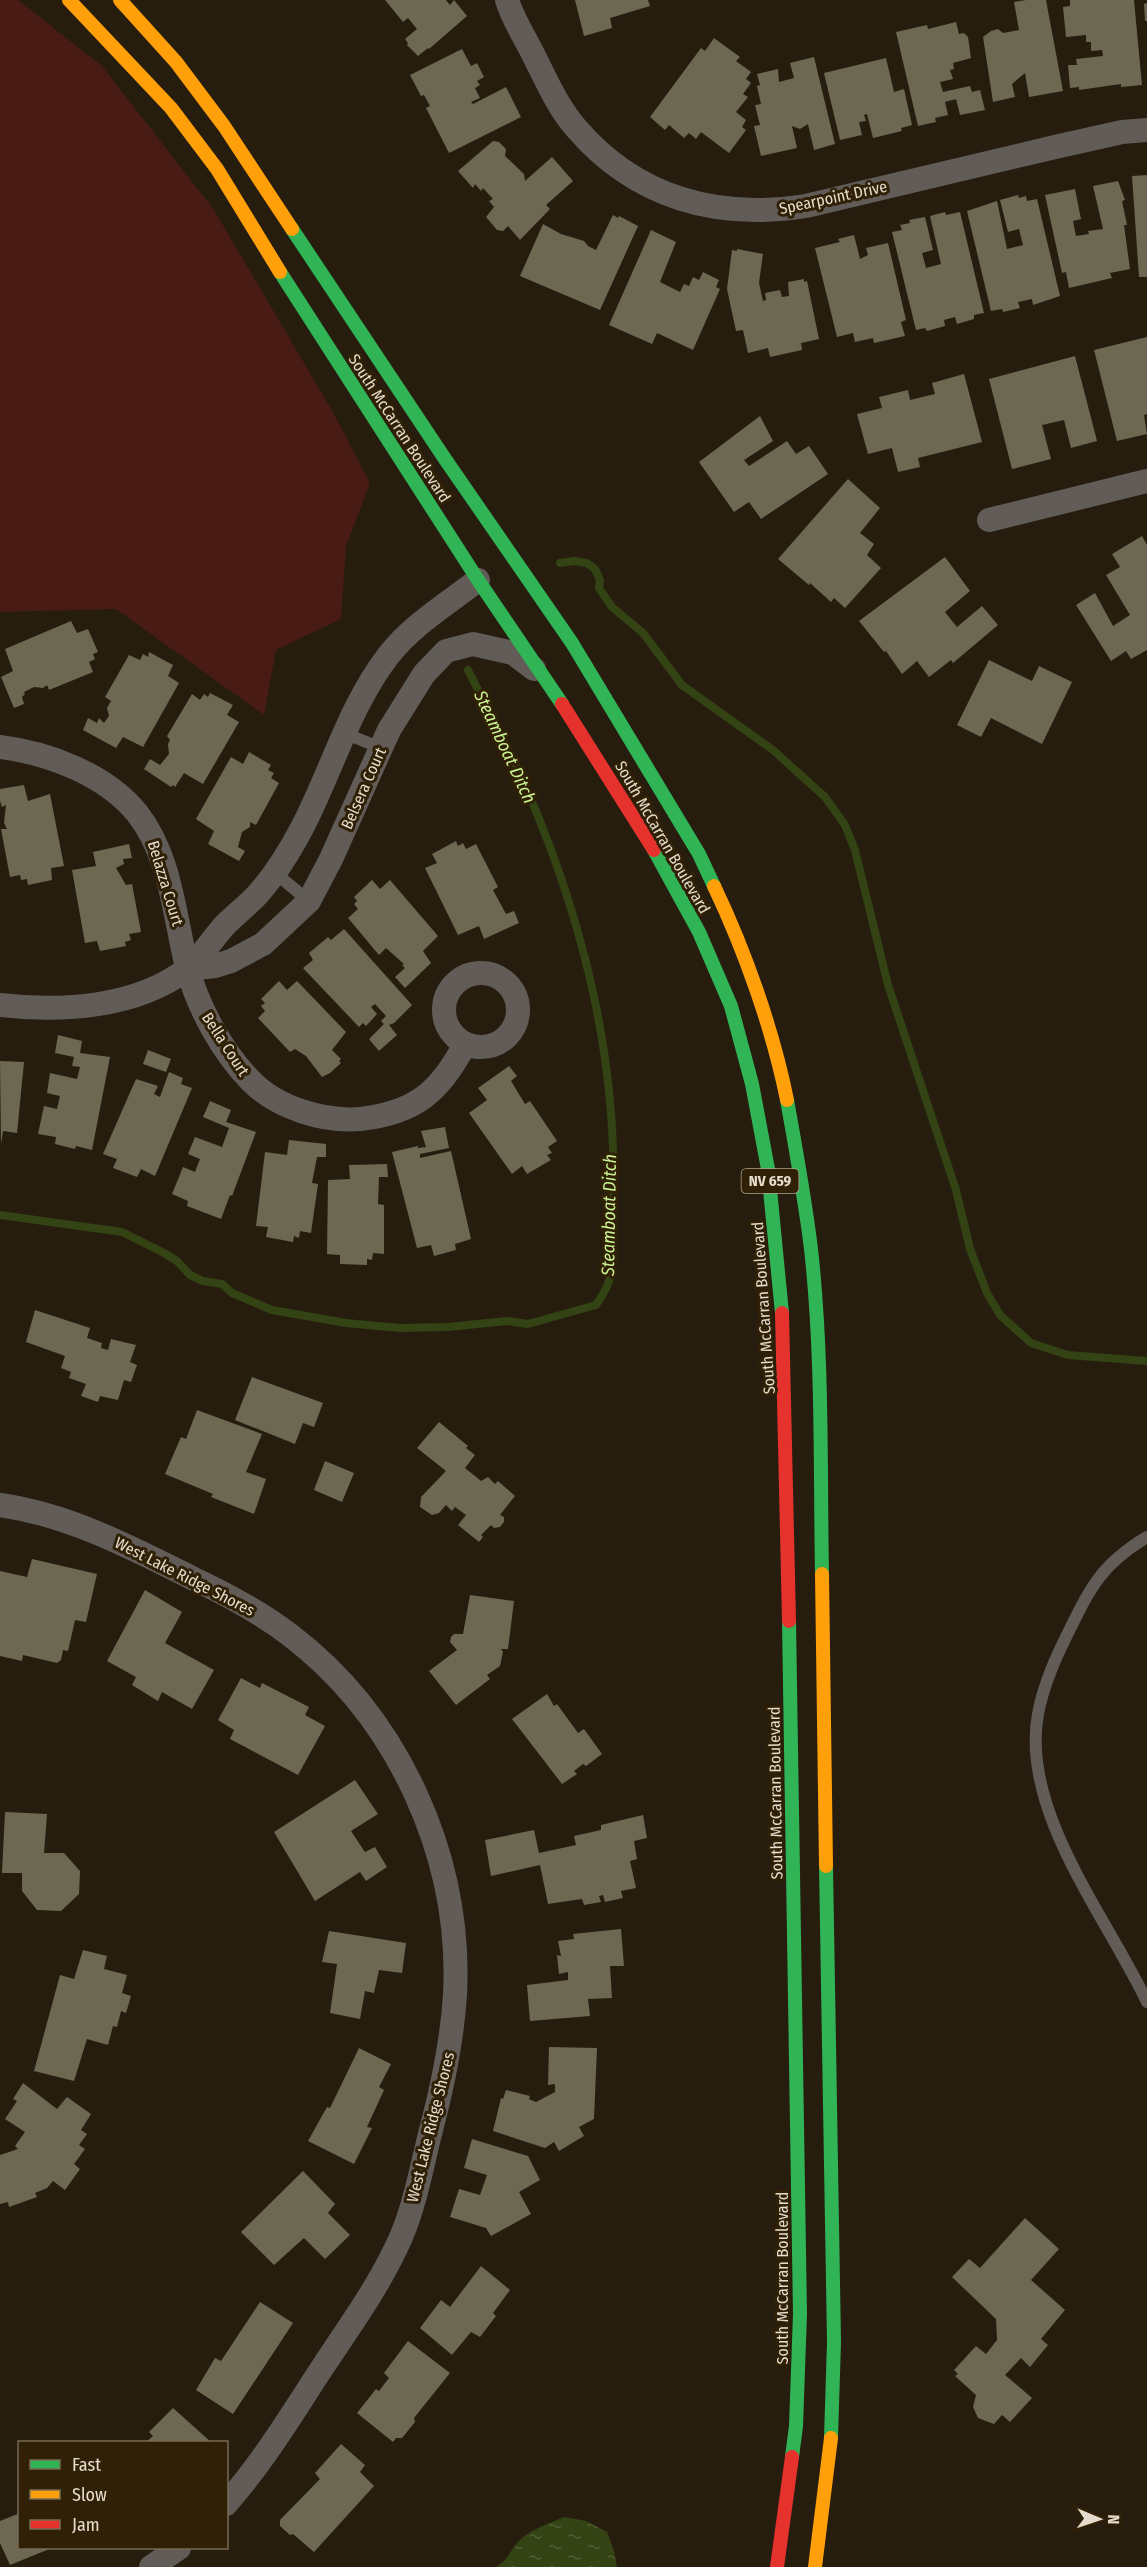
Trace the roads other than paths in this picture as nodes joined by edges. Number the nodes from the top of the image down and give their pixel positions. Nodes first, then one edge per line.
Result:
1 (69, 0) edge
2 (120, 0) edge
3 (507, 0) edge
4 (1147, 130) edge
5 (1147, 481) edge
6 (989, 520) dead end
7 (478, 580) junction
8 (504, 592) dead end
9 (534, 610) dead end
10 (572, 643) junction
11 (544, 676) junction
12 (344, 733) junction
13 (0, 747) edge
14 (381, 748) junction
15 (275, 873) junction
16 (309, 901) junction
17 (188, 969) junction
18 (0, 1005) edge
19 (465, 1044) dead end
20 (0, 1505) edge
21 (1147, 1537) edge
22 (1147, 2002) edge
23 (228, 2502) edge
24 (176, 2549) edge
25 (151, 2567) edge
26 (777, 2567) edge
27 (815, 2567) edge

1 - 7 main road, South McCarran Boulevard / NV 659
2 - 10 main road, South McCarran Boulevard / NV 659
3 - 4 street, Spearpoint Drive
5 - 6 street
7 - 8 main road
7 - 11 main road, South McCarran Boulevard / NV 659
7 - 12 street, Belsera Court
9 - 10 main road
10 - 27 main road, South McCarran Boulevard / NV 659
11 - 14 street, Belsera Court
11 - 26 main road, South McCarran Boulevard / NV 659
12 - 14 lane
12 - 15 street, Belsera Court
13 - 17 street, Belazza Court
14 - 16 street, Belsera Court
15 - 16 lane
15 - 17 street, Belsera Court
16 - 17 street, Belsera Court
17 - 18 street, Belsera Court
17 - 19 street, Bella Court
20 - 23 street, West Lake Ridge Shores
21 - 22 lane
24 - 25 street

